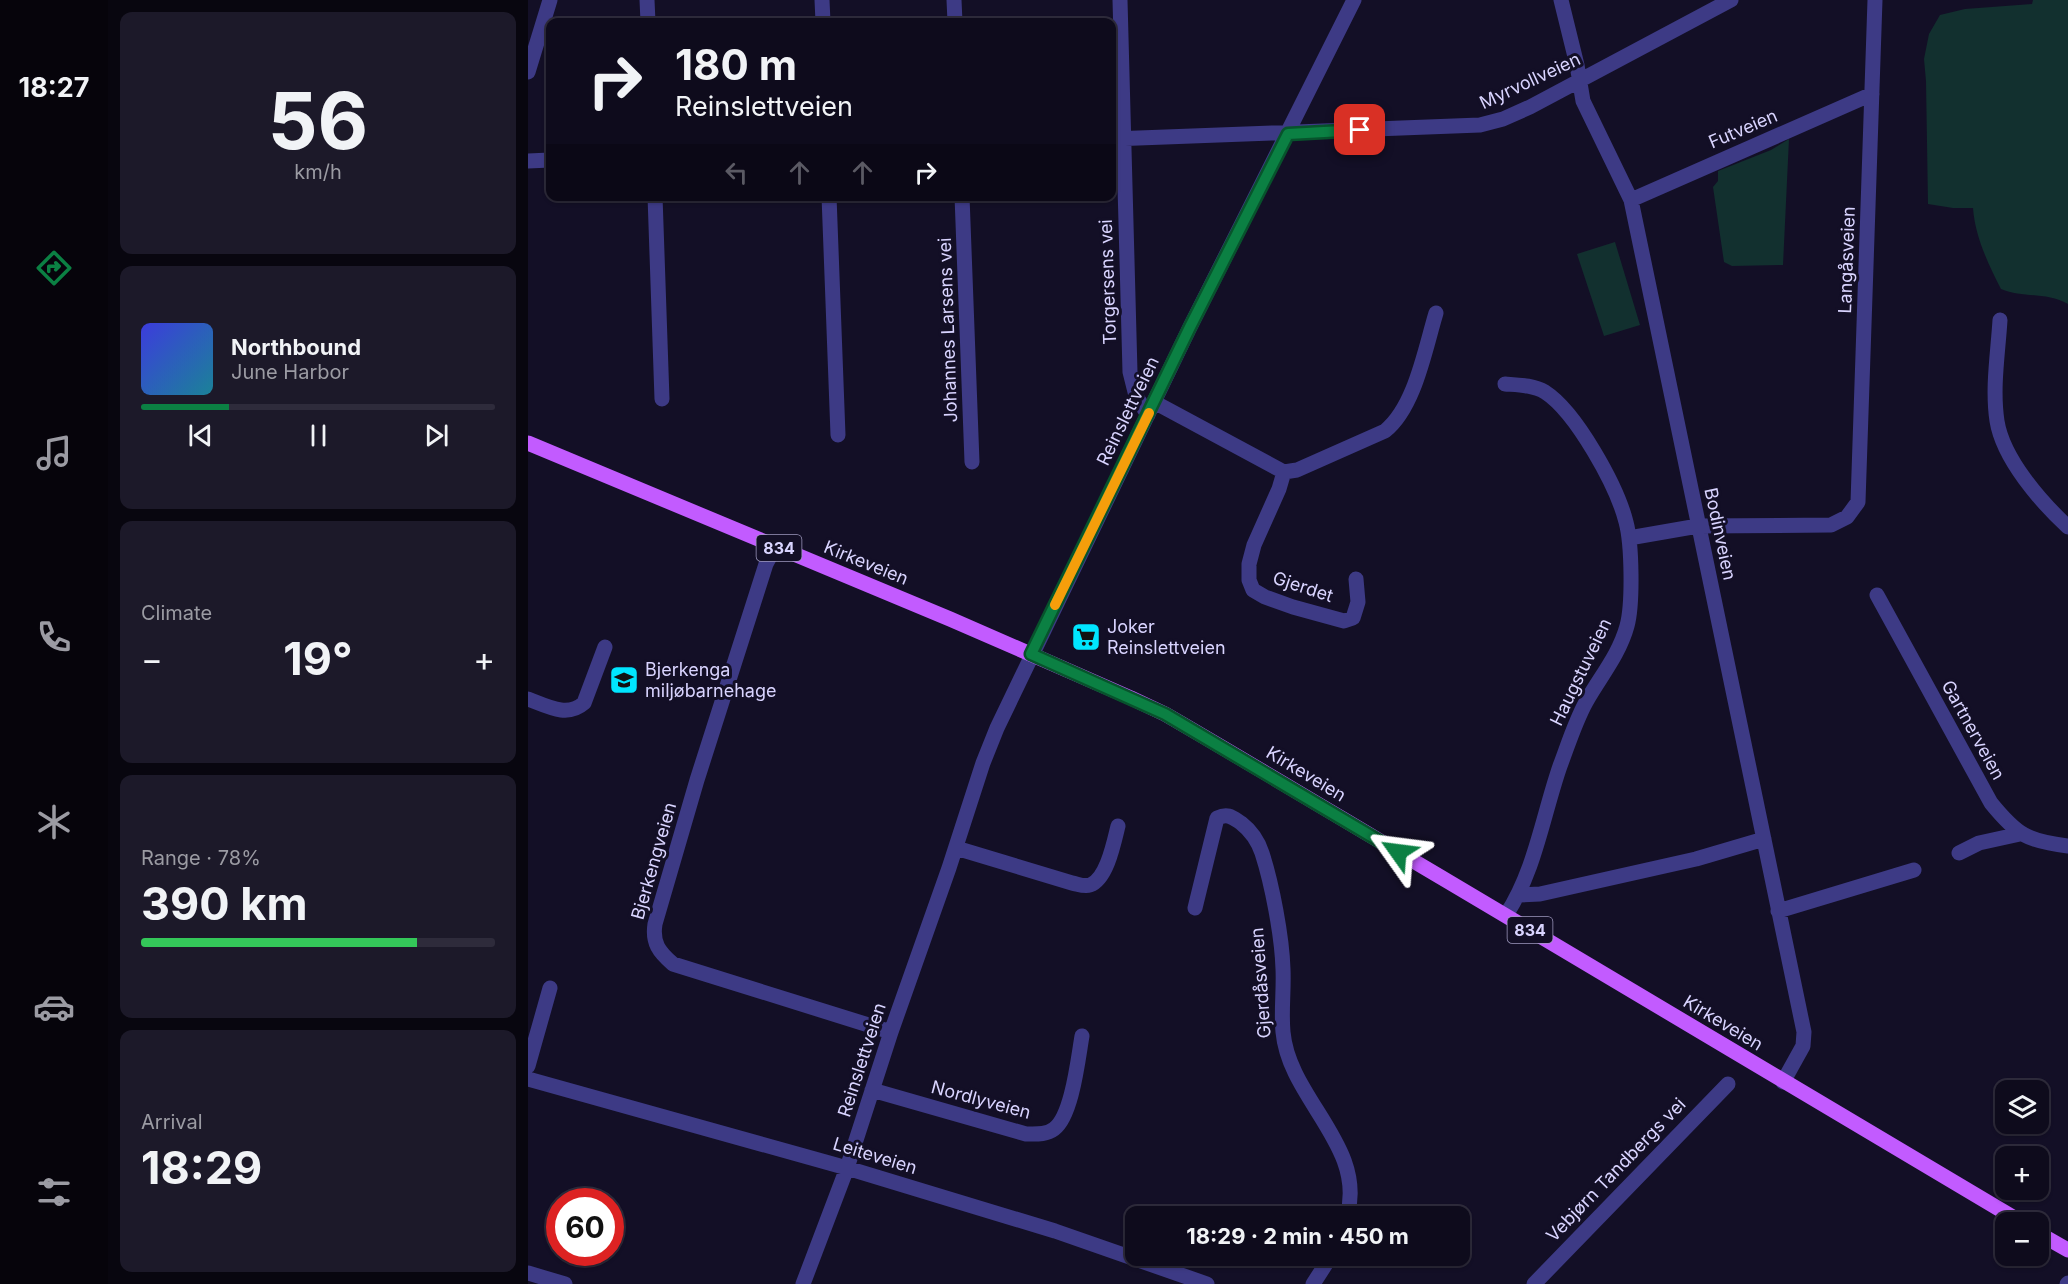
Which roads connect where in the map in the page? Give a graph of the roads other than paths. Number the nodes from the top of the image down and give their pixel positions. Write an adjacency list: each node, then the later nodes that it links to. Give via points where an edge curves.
1 (550, 0): 13 (street)
2 (647, 0): 10 (street)
3 (822, 0): 11 (street)
4 (954, 0): 12 (street)
5 (1120, 0): 18 (street, Torgersens vei)
6 (1354, 0): 17 (street, Reinslettveien)
7 (1561, 0): 15 (street, Bodinveien)
8 (1731, 0): 15 (street, Myrvollveien)
9 (1875, 0): 16 (street, Langåsveien)
10 (648, 18)
11 (823, 18)
12 (955, 18)
13 (533, 39): 14 (street)
14 (528, 72)
15 (1579, 81): 17 (street, Myrvollveien, via 1521,111 1480,126); 21 (street, Bodinveien, via 1582,101)
16 (1872, 94): 21 (street, Futveien); 34 (street, Langåsveien, via 1858,502 1847,518 1832,525)
17 (1288, 134): 18 (street, Myrvollveien); 29 (street, Reinslettveien)
18 (1117, 139): 29 (street, Torgersens vei, via 1130,372 1136,396)
19 (546, 159): 20 (street)
20 (528, 160)
21 (1631, 200): 34 (street, Bodinveien)
22 (655, 201): 28 (street)
23 (829, 201): 30 (street)
24 (962, 201): 32 (street, Johannes Larsens vei)
25 (1436, 313): 33 (street, via 1413,387 1394,423 1385,431 1297,470)
26 (2000, 320): 35 (street, via 1997,423 2019,470)
27 (1505, 384): 36 (street, Haugstuveien, via 1543,391 1575,423 1621,504)
28 (662, 399)
29 (1151, 409): 33 (street); 41 (street, Reinslettveien)
30 (838, 435)
31 (528, 443): 37 (main road, Kirkeveien / 834)
32 (972, 462)
33 (1284, 472): 38 (street, Gjerdet, via 1249,564 1253,590 1293,608 1344,621 1353,618 1358,602)
34 (1698, 526): 36 (street); 45 (street, Bodinveien)
35 (2068, 527)
36 (1629, 538): 50 (street, Haugstuveien, via 1628,624 1574,727)
37 (775, 547): 41 (main road, Kirkeveien / 834); 55 (street, Bjerkengveien, via 766,564 697,780 655,924 654,942 673,964)
38 (1356, 579)
39 (1877, 595): 44 (street, Gartnerveien, via 1991,802)
40 (605, 647): 42 (street, via 584,703 577,708 559,710)
41 (1031, 654): 47 (street, Reinslettveien, via 983,763); 53 (main road, Kirkeveien / 834, via 1165,714)
42 (528, 699)
43 (1118, 826): 47 (street, via 1106,868 1092,885 1083,886)
44 (2020, 834): 46 (street, Gartnerveien); 48 (street, via 1978,843)
45 (1764, 839): 50 (street, via 1686,861 1540,894); 52 (street, Bodinveien)
46 (2068, 846)
47 (956, 848): 55 (street, Reinslettveien)
48 (1959, 853)
49 (1914, 870): 52 (street)
50 (1519, 895): 53 (street, Haugstuveien)
51 (1195, 908): 63 (street, Gjerdåsveien, via 1217,819 1230,816 1246,827 1262,852 1282,949 1287,1056 1339,1147 1347,1168)
52 (1778, 911): 59 (street, Bodinveien, via 1804,1032 1803,1046)
53 (1506, 915): 59 (main road, Kirkeveien / 834)
54 (550, 988): 57 (street)
55 (891, 1032): 61 (street, Reinslettveien)
56 (1082, 1036): 61 (street, Nordlyveien, via 1062,1121 1042,1134 1026,1134)
57 (528, 1066)
58 (528, 1079): 62 (street, Leiteveien)
59 (1783, 1082): 64 (main road, Kirkeveien / 834)
60 (1728, 1084): 73 (street, Vebjørn Tandbergs vei)
61 (872, 1090): 62 (street, Reinslettveien)
62 (847, 1168): 70 (street, Reinslettveien); 71 (street, Leiteveien, via 1055,1231)
63 (1348, 1206)
64 (2004, 1212)
65 (2049, 1239): 66 (main road)
66 (2068, 1250)
67 (1325, 1266): 72 (street)
68 (528, 1273): 69 (street)
69 (565, 1284)
70 (803, 1284)
71 (1207, 1284)
72 (1313, 1284)
73 (1534, 1284)

